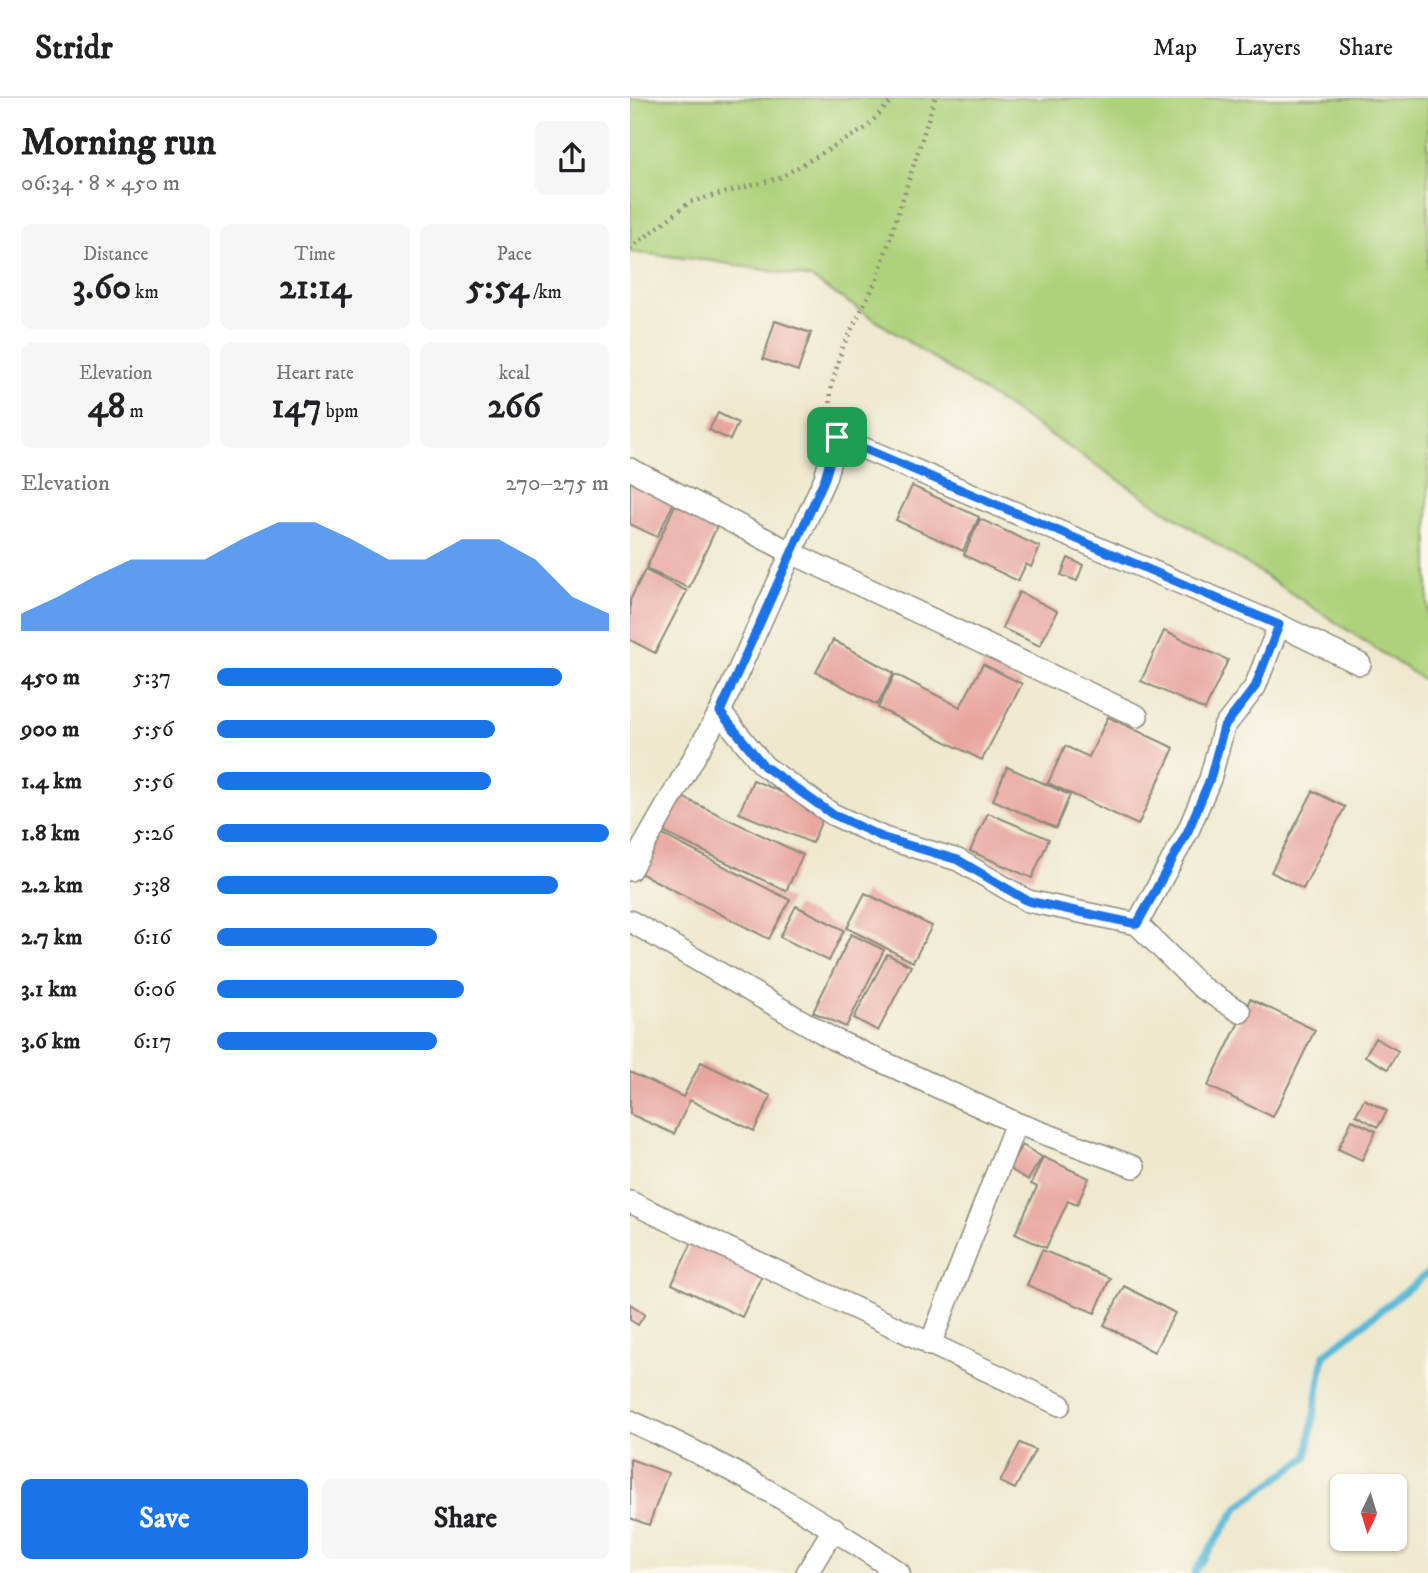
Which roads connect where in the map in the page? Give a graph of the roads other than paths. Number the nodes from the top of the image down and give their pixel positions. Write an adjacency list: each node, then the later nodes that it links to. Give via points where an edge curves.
1 (630, 469): 2 (street)
2 (792, 553): 3 (street, via 825,478 837,437); 5 (street); 6 (street)
3 (1279, 625): 4 (street); 9 (street, via 1255,687 1224,727 1210,779 1188,831)
4 (1360, 664)
5 (720, 712): 7 (street); 9 (street, via 764,766 832,814 884,838 958,860 1028,901)
6 (1138, 716)
7 (630, 870)
8 (630, 921): 11 (street, via 833,1039)
9 (1137, 924): 10 (street, via 1201,987)
10 (1240, 1012)
11 (1016, 1123): 12 (street); 14 (street)
12 (1134, 1167)
13 (630, 1202): 14 (street)
14 (930, 1345): 15 (street)
15 (1060, 1405)
16 (630, 1421): 17 (street, via 710,1456)
17 (834, 1528): 18 (street); 19 (street)
18 (807, 1573)
19 (899, 1573)

